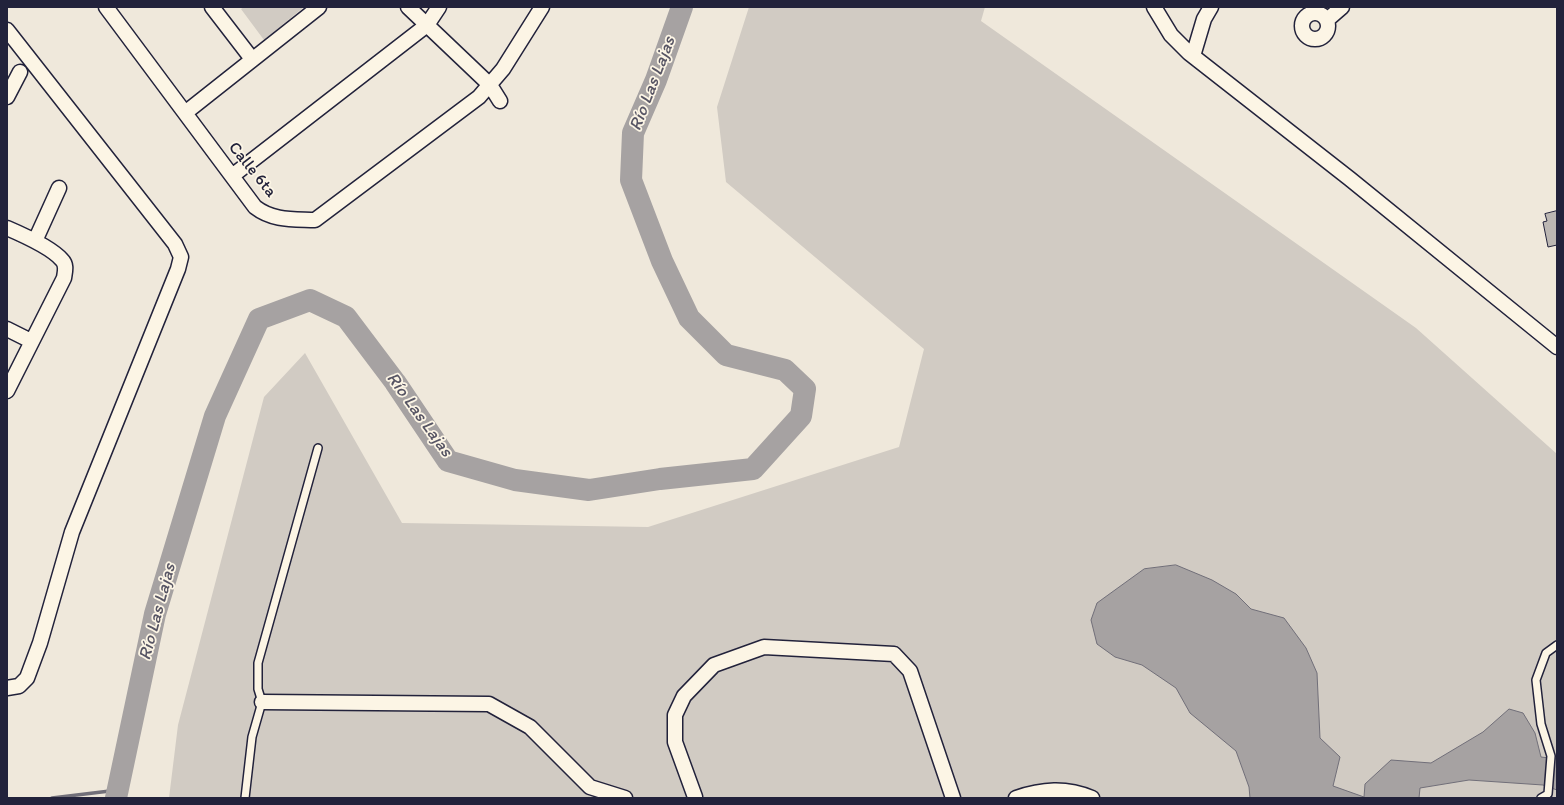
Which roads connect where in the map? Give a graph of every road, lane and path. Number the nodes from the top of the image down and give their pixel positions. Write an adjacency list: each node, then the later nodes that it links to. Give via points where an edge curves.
1 (106, 7): 19 (street, Calle 6ta)
2 (212, 7): 14 (street)
3 (319, 7): 14 (street)
4 (408, 7): 11 (street)
5 (439, 7): 11 (street)
6 (542, 7): 16 (street, Calle 6ta)
7 (1154, 7): 13 (street, via 1171,35)
8 (1211, 7): 13 (street, via 1204,19)
9 (1342, 7): 10 (street)
10 (1327, 20)
11 (427, 25): 16 (street); 20 (street)
12 (7, 30): 30 (street, via 175,244 181,257 176,276 72,532 28,678 19,686)
13 (1193, 56): 26 (street)
14 (252, 59): 19 (street)
15 (20, 72): 17 (street)
16 (490, 85): 18 (street); 20 (street, Calle 6ta, via 479,98 315,220 265,215 255,207)
17 (7, 97)
18 (500, 102)
19 (185, 113): 20 (street, Calle 6ta)
20 (232, 176)
21 (59, 188): 23 (street)
22 (7, 228): 23 (street)
23 (35, 241): 25 (street, via 62,260 66,268 64,278)
24 (7, 329): 25 (street)
25 (31, 341): 27 (street)
26 (1557, 347)
27 (7, 391)
28 (318, 448): 31 (lane, via 258,662 258,689)
29 (1557, 645): 32 (lane, via 1546,653 1536,680 1541,724 1551,756)
30 (7, 688)
31 (262, 702): 33 (lane, via 252,737); 34 (street, via 489,704 530,727 590,787)
32 (1544, 796)
33 (245, 798)
34 (625, 798)
35 (694, 798): 36 (street, via 675,742 675,715 684,696 714,665 764,647 894,654 910,671)
36 (953, 798)
37 (1016, 798): 38 (street, via 1036,791 1063,790)
38 (1092, 798)

